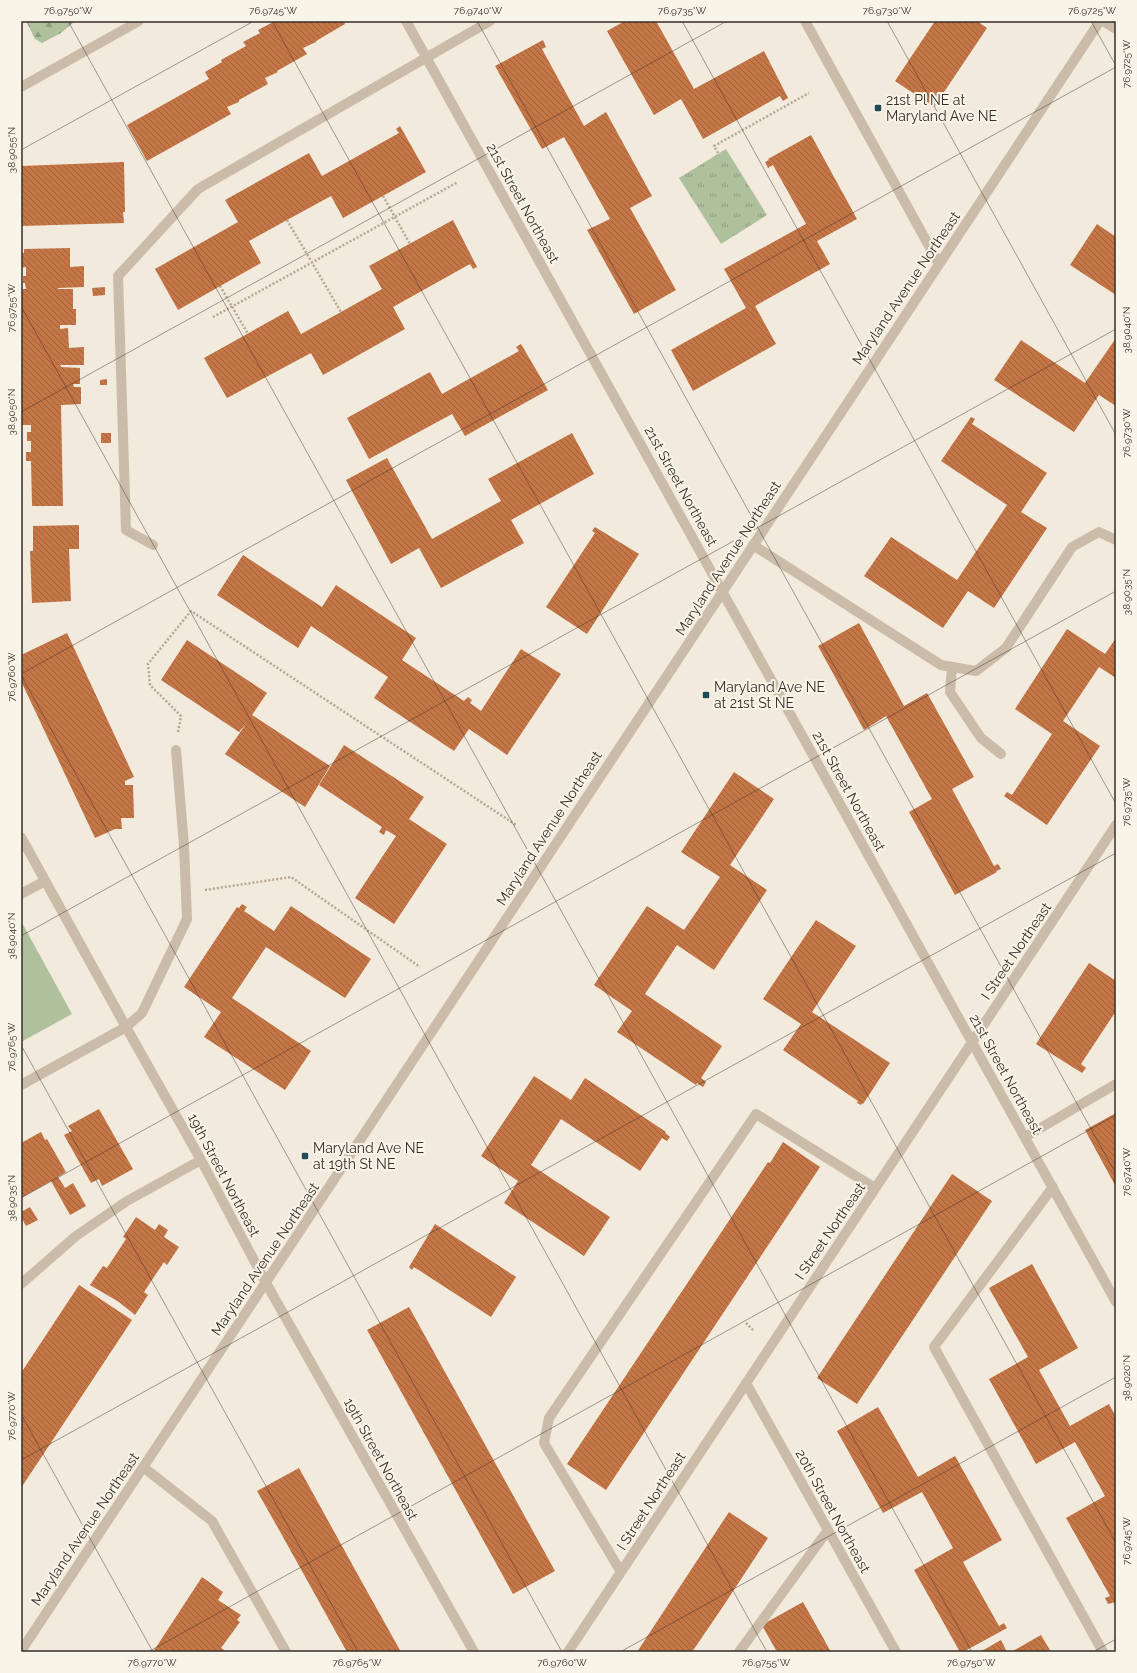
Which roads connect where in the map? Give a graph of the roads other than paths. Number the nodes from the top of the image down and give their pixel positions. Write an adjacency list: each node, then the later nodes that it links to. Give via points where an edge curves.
1 (139, 21): 9 (street)
2 (406, 21): 8 (street, 21st Street Northeast)
3 (490, 21): 8 (street)
4 (805, 21): 10 (street)
5 (1100, 21): 10 (street, Maryland Avenue Northeast)
6 (1103, 21): 7 (street)
7 (1116, 30)
8 (426, 56): 12 (street, via 198,188 118,276 126,530); 14 (street, 21st Street Northeast)
9 (21, 87)
10 (939, 264): 13 (street, Maryland Avenue Northeast)
11 (1116, 540): 15 (street, via 1099,532 1072,547 1006,648 976,671)
12 (153, 545)
13 (753, 545): 14 (street, Maryland Avenue Northeast); 15 (street, via 941,665)
14 (723, 591): 23 (street, 21st Street Northeast); 30 (street, Maryland Avenue Northeast)
15 (952, 668): 17 (street, via 950,692 981,738)
16 (176, 750): 22 (street, via 187,919 142,1013)
17 (1001, 754)
18 (1116, 825): 23 (street, I Street Northeast)
19 (21, 837): 20 (street, 19th Street Northeast)
20 (45, 880): 21 (street); 22 (street, 19th Street Northeast)
21 (21, 894)
22 (126, 1027): 25 (street); 27 (street, 19th Street Northeast)
23 (972, 1042): 26 (street, 21st Street Northeast); 28 (street, I Street Northeast)
24 (1116, 1084): 26 (street)
25 (21, 1085)
26 (1025, 1137): 29 (street, 21st Street Northeast)
27 (201, 1160): 30 (street, 19th Street Northeast); 31 (street, via 127,1201 76,1236)
28 (875, 1188): 33 (street, I Street Northeast); 36 (street, via 756,1114 549,1418 544,1443)
29 (1053, 1188): 32 (street, 21st Street Northeast); 43 (street, via 934,1348)
30 (266, 1283): 34 (street, Maryland Avenue Northeast); 39 (street, 19th Street Northeast)
31 (21, 1284)
32 (1116, 1302)
33 (746, 1384): 35 (street, 20th Street Northeast); 36 (street, I Street Northeast)
34 (143, 1468): 37 (street, Maryland Avenue Northeast); 38 (street, via 212,1521)
35 (828, 1530): 41 (street); 42 (street, 20th Street Northeast)
36 (621, 1572): 40 (street, I Street Northeast)
37 (21, 1651)
38 (286, 1652)
39 (474, 1652)
40 (568, 1652)
41 (739, 1652)
42 (896, 1652)
43 (1103, 1652)

